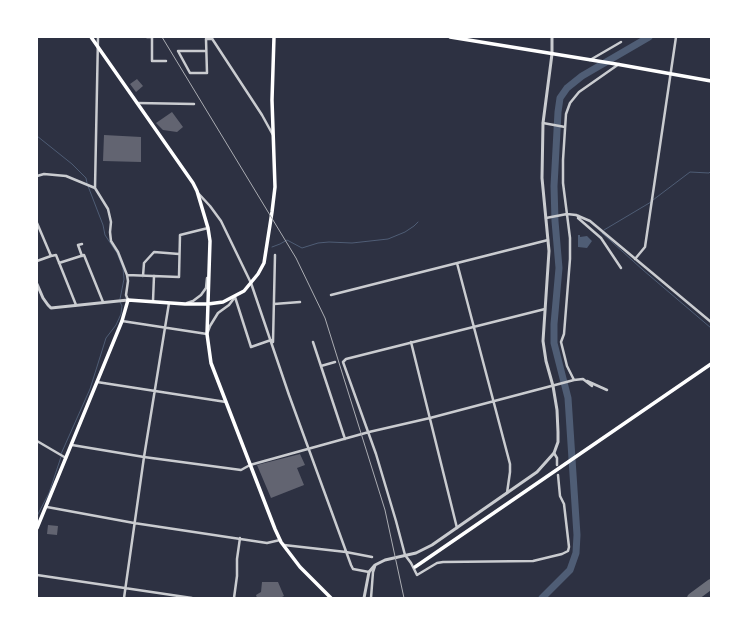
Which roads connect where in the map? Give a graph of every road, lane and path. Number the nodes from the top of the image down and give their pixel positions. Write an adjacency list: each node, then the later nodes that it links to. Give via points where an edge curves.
1 (92, 37): 10 (main road)
2 (98, 37): 10 (street)
3 (147, 37): 13 (street, via 152,37 152,61)
4 (274, 37): 22 (main road)
5 (450, 37): 12 (main road)
6 (552, 37): 12 (street)
7 (676, 37): 16 (street)
8 (211, 38): 11 (street, via 206,39); 22 (street)
9 (621, 42): 14 (street)
10 (98, 46): 18 (main road); 24 (street)
11 (206, 51): 11 (street, via 207,73 190,73 178,51)
12 (552, 54): 14 (main road); 20 (street)
13 (166, 60)
14 (591, 60): 15 (main road)
15 (617, 64): 16 (main road); 21 (street, via 583,88 573,99 568,107)
16 (671, 74): 17 (main road); 37 (street, via 645,247)
17 (711, 81)
18 (137, 103): 19 (street); 25 (main road)
19 (194, 104)
20 (542, 123): 21 (street); 28 (street, via 542,178)
21 (564, 127): 26 (street)
22 (273, 135): 46 (main road, via 275,187 270,226 264,263)
23 (37, 176): 24 (street, via 66,176)
24 (95, 188): 43 (street, via 108,209 111,241)
25 (197, 192): 30 (main road); 46 (street, via 221,221)
26 (565, 214): 27 (street); 28 (street); 73 (street, via 570,238 570,260 564,334 561,342)
27 (579, 216): 37 (street); 41 (street, via 578,218 602,238)
28 (548, 217): 31 (street)
29 (37, 223): 35 (street)
30 (208, 228): 33 (street, via 180,235); 42 (main road)
31 (549, 240): 40 (street); 59 (street)
32 (82, 244): 36 (street, via 78,245)
33 (179, 254): 44 (street, via 154,252 144,263); 45 (street, via 179,277)
34 (275, 255): 57 (street)
35 (51, 256): 38 (street); 39 (street, via 56,255)
36 (82, 256): 39 (street); 51 (street, via 84,255)
37 (635, 259): 61 (street)
38 (37, 261)
39 (59, 263): 58 (street)
40 (457, 263): 48 (street); 62 (street)
41 (622, 268)
42 (209, 272): 55 (street, via 206,288 201,295 193,302); 56 (main road)
43 (127, 275): 44 (street); 50 (street)
44 (143, 276): 45 (street)
45 (154, 276): 52 (street)
46 (251, 283): 49 (main road); 65 (street)
47 (37, 284): 58 (street, via 51,308)
48 (331, 295)
49 (235, 296): 56 (main road, via 223,302); 64 (street, via 229,305 218,313); 65 (street, via 251,347)
50 (128, 300): 51 (street); 52 (main road); 60 (main road)
51 (103, 302): 58 (street)
52 (152, 302): 54 (main road)
53 (300, 302): 57 (street)
54 (169, 303): 55 (main road); 63 (street)
55 (185, 304): 56 (main road)
56 (208, 304): 64 (main road)
57 (274, 304): 68 (street)
58 (76, 306)
59 (545, 309): 62 (street); 75 (street, via 544,351)
60 (122, 321): 63 (street); 74 (main road)
61 (711, 322)
62 (474, 326): 67 (street); 79 (street)
63 (165, 328): 64 (street); 78 (street)
64 (207, 334): 80 (main road, via 211,363)
65 (271, 340): 68 (street)
66 (313, 342): 71 (street)
67 (411, 342): 81 (street); 82 (street, via 343,360)
68 (273, 344): 86 (street)
69 (335, 362): 71 (street)
70 (711, 364): 105 (main road)
71 (321, 366): 83 (street)
72 (583, 379): 73 (street); 76 (street); 77 (street)
73 (573, 381): 75 (street)
74 (97, 382): 78 (street); 85 (main road)
75 (553, 386): 79 (street); 87 (street, via 558,432)
76 (592, 386)
77 (607, 390)
78 (154, 391): 80 (street); 89 (street)
79 (493, 401): 81 (street); 93 (street, via 510,464)
80 (226, 402): 90 (main road)
81 (430, 418): 82 (street); 97 (street)
82 (369, 432): 83 (street); 102 (street)
83 (345, 439): 86 (street)
84 (37, 442): 88 (street)
85 (72, 445): 88 (main road); 89 (street)
86 (309, 448): 90 (street); 101 (street)
87 (554, 453): 91 (street); 93 (street, via 537,472)
88 (65, 457): 94 (main road)
89 (144, 457): 90 (street, via 240,470); 95 (street)
90 (250, 465): 99 (main road)
91 (557, 465)
92 (558, 475): 102 (street, via 560,496 564,504 568,551 533,560 443,562 416,575)
93 (507, 493): 97 (street)
94 (46, 507): 95 (street); 96 (main road)
95 (134, 522): 98 (street); 108 (street)
96 (37, 528)
97 (457, 529): 102 (street, via 432,545)
98 (240, 538): 99 (street, via 267,543); 111 (street)
99 (280, 540): 100 (main road)
100 (284, 546): 101 (street); 112 (main road, via 300,567)
101 (346, 552): 103 (street); 106 (street, via 353,569)
102 (405, 556): 104 (street, via 385,560)
103 (372, 557)
104 (376, 565): 106 (street); 114 (street)
105 (416, 567)
106 (369, 572): 113 (street)
107 (37, 575): 108 (street)
108 (125, 589): 109 (street); 110 (street)
109 (124, 598)
110 (192, 598)
111 (234, 598)
112 (331, 598)
113 (364, 598)
114 (371, 598)

